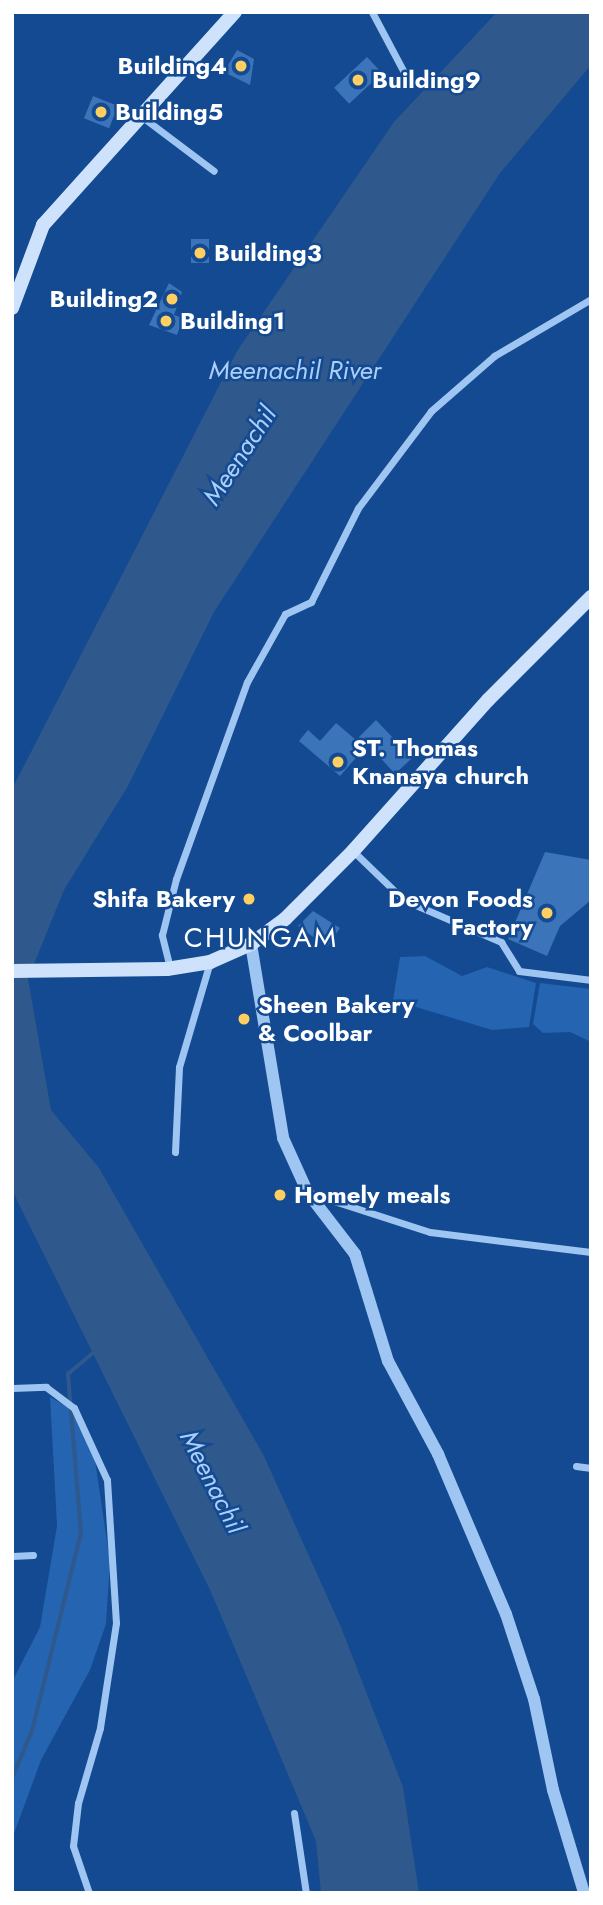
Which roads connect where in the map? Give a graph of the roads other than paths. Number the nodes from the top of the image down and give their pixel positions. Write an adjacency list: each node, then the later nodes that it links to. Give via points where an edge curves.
1 (235, 12): 4 (main road)
2 (372, 12): 3 (street)
3 (406, 76)
4 (142, 116): 5 (street); 7 (main road, via 43,225)
5 (214, 171)
6 (591, 299): 12 (street, via 494,356 430,411 358,508 311,602 285,614 247,682 181,865 162,935)
7 (12, 308)
8 (591, 597): 9 (main road, via 488,700)
9 (353, 851): 10 (main road, via 285,919); 14 (street, via 404,900 501,942 519,971)
10 (251, 944): 11 (main road); 16 (street, via 283,1138)
11 (210, 962): 12 (main road); 15 (street, via 179,1067)
12 (169, 969): 13 (main road)
13 (12, 971)
14 (591, 980)
15 (175, 1152)
16 (309, 1193): 17 (street, via 464,1239); 26 (street, via 355,1254 388,1361 438,1454 506,1614 534,1699 553,1790)
17 (591, 1252)
18 (12, 1388): 24 (street, via 46,1387 74,1408 107,1479 117,1585 100,1728 78,1803 73,1846)
19 (576, 1466): 20 (street)
20 (591, 1468)
21 (33, 1555): 22 (street)
22 (12, 1556)
23 (294, 1813): 25 (street)
24 (89, 1893)
25 (306, 1893)
26 (584, 1893)

